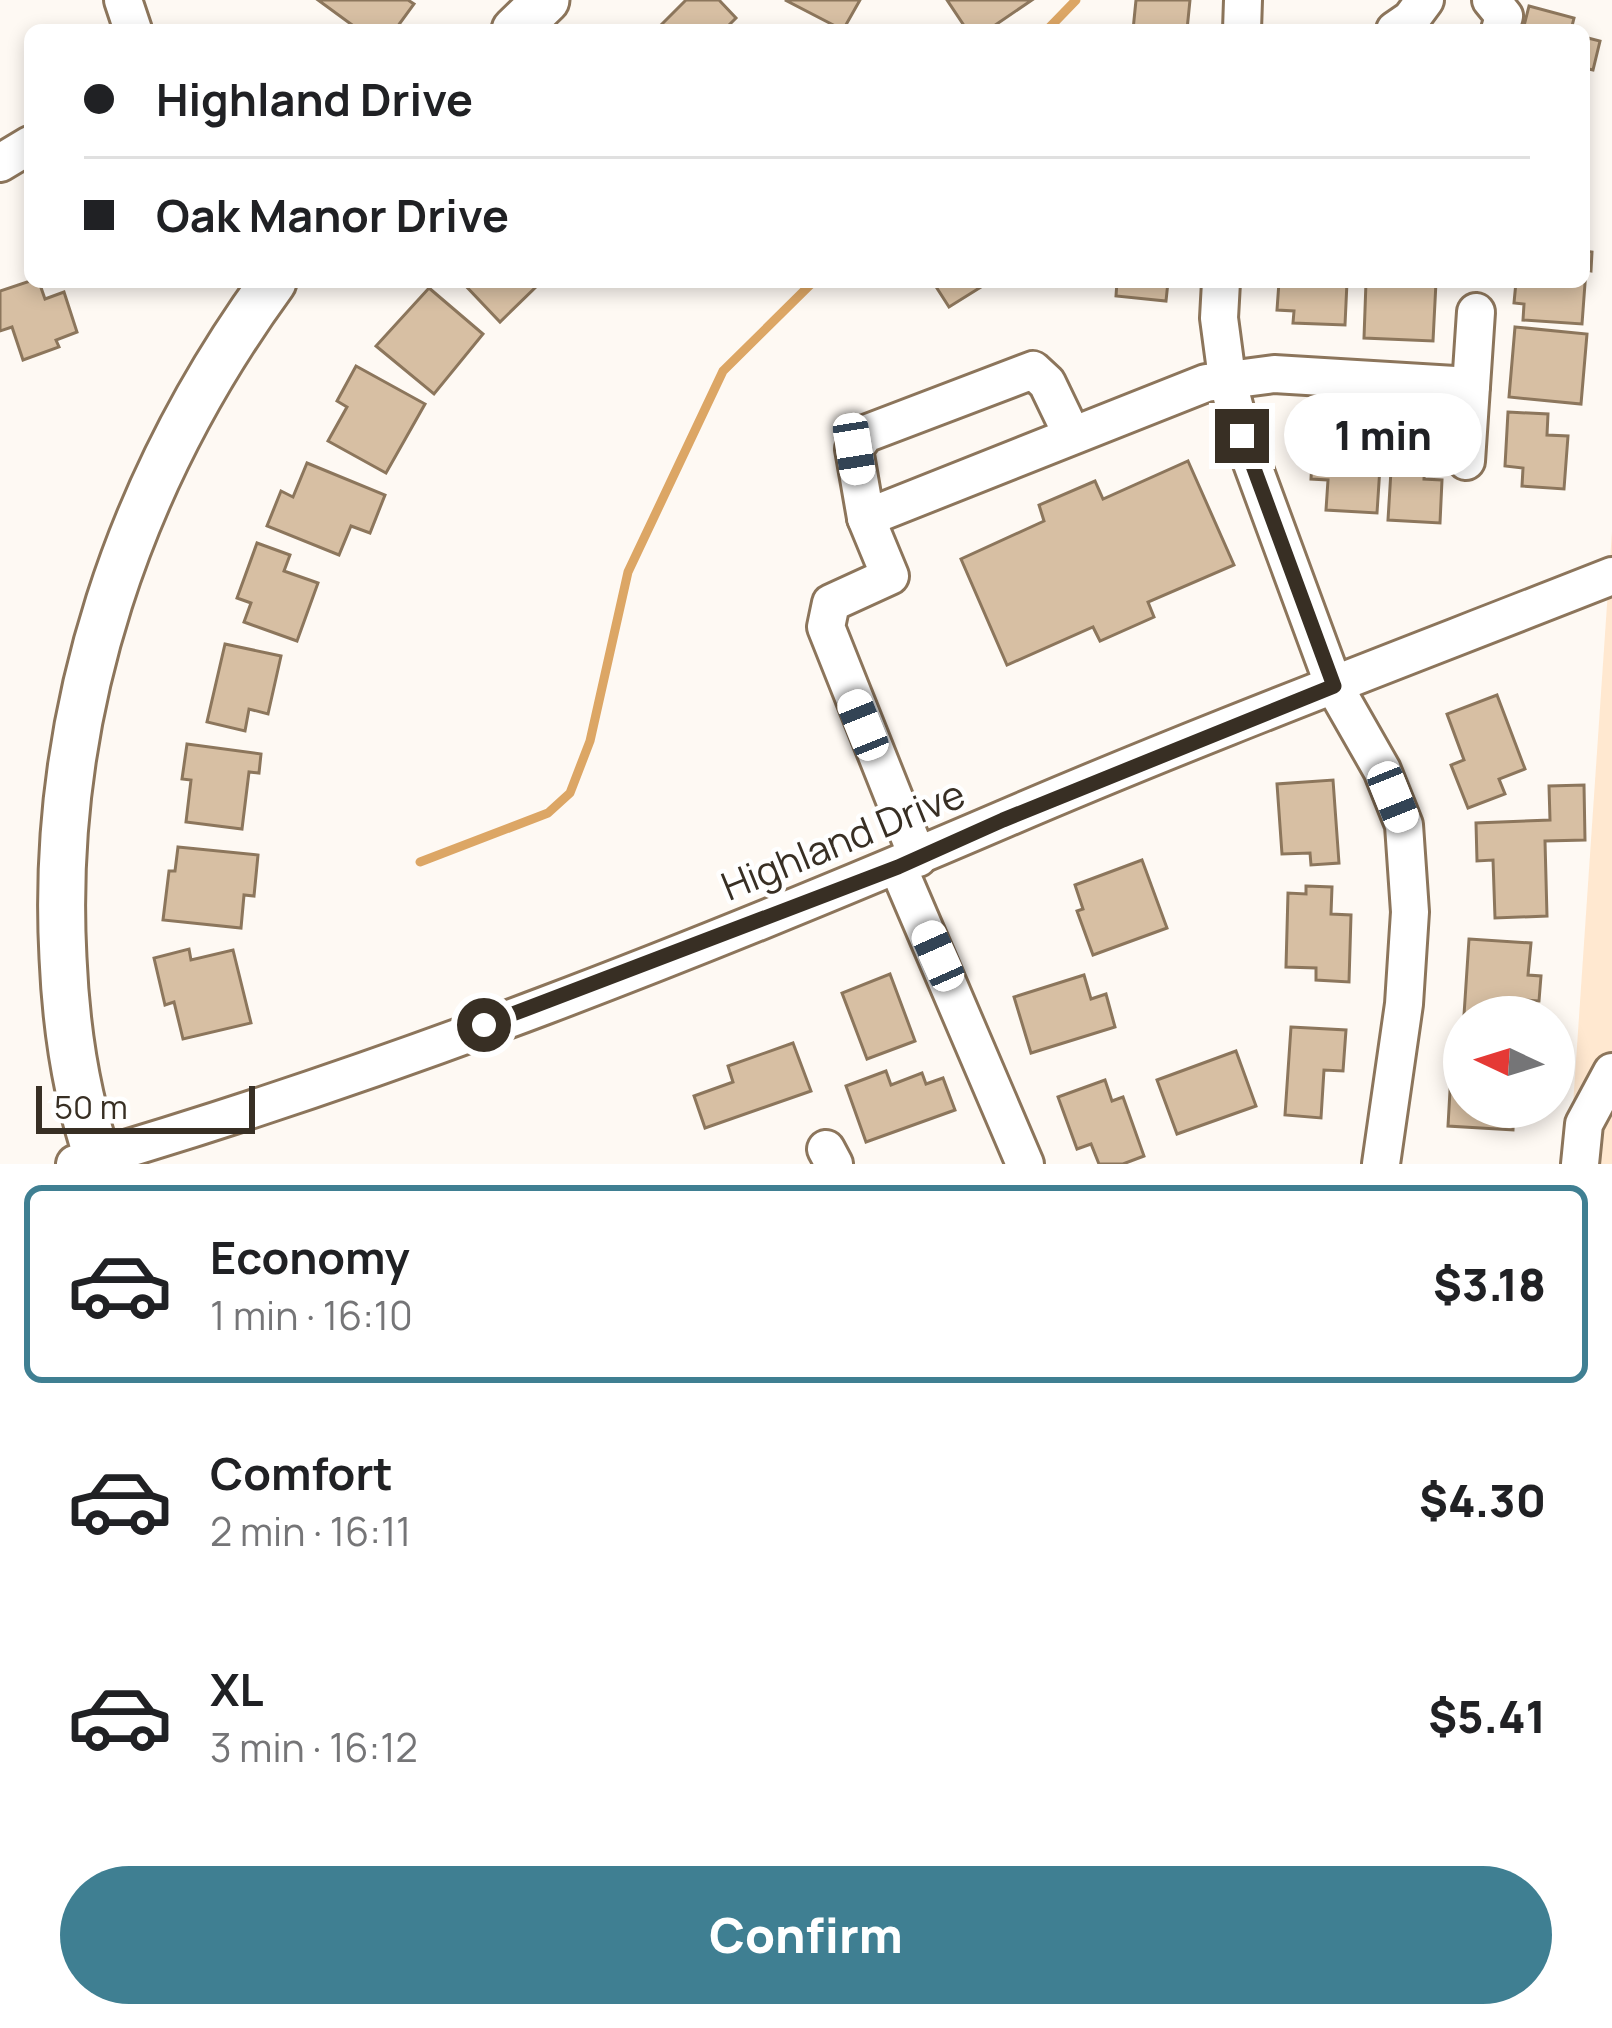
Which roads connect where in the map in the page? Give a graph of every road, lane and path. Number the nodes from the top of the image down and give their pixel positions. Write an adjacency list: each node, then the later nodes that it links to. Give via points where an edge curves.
1 (546, 0): 2 (main road)
2 (521, 24)
3 (268, 288): 15 (main road, via 155,477 111,592 79,710 61,926)
4 (1221, 288): 6 (street)
5 (1475, 312): 7 (street)
6 (1227, 378): 7 (street); 8 (street); 12 (street)
7 (1471, 386): 9 (street)
8 (1072, 435): 10 (street); 10 (street, via 1033,370 865,434 854,449)
9 (1466, 461)
10 (866, 518): 13 (street, via 890,575 830,603 826,627)
11 (1612, 576): 12 (street, Highland Drive)
12 (1334, 686): 13 (street, Highland Drive); 17 (street, via 1404,825 1410,912)
13 (908, 863): 15 (street, Highland Drive, via 313,1090); 16 (street)
14 (1612, 1072): 18 (street, via 1584,1124)
15 (90, 1162)
16 (1025, 1164)
17 (1382, 1164)
18 (1580, 1164)

